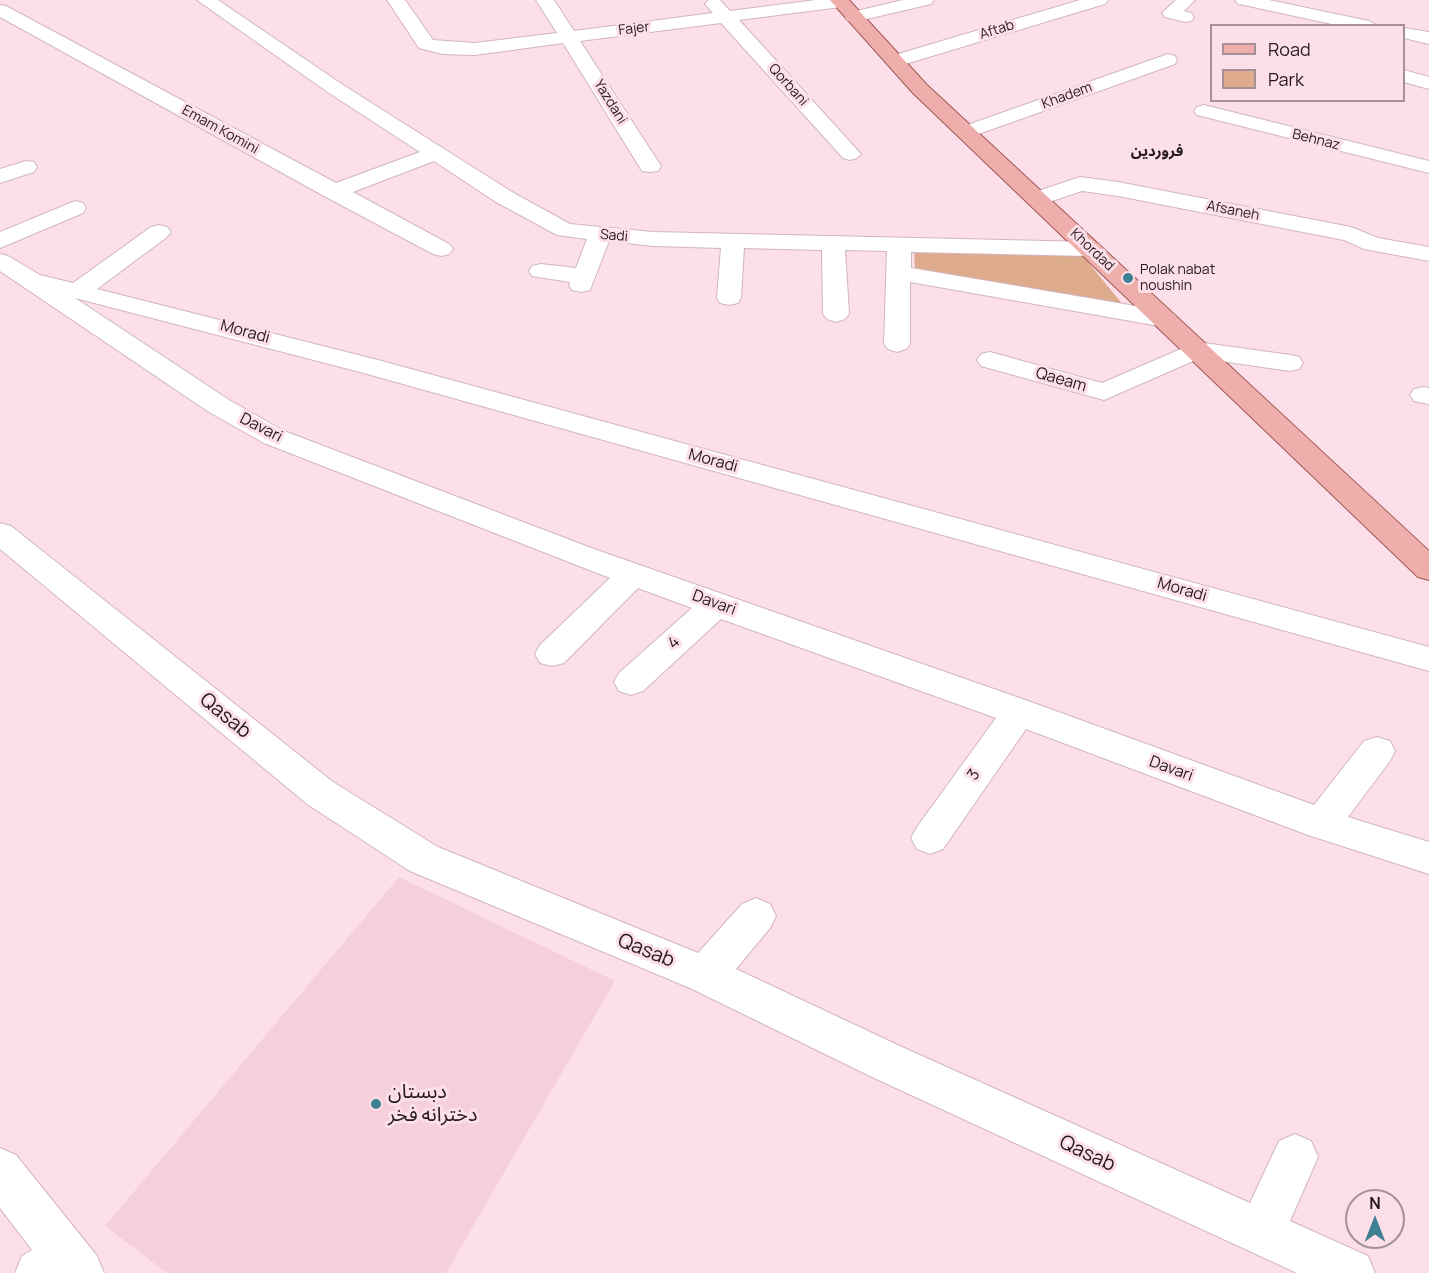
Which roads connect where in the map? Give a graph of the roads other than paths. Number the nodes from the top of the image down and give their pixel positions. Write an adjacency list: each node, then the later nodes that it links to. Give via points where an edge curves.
1 (206, 0): 24 (street, Sadi)
2 (396, 0): 14 (street, Fajer, via 426,44 442,48 475,49)
3 (545, 0): 14 (street, Yazdani)
4 (711, 0): 10 (street, Qorbani)
5 (925, 0): 8 (street, Fajer)
6 (1099, 0): 15 (street, Aftab)
7 (1244, 0): 11 (street)
8 (845, 6): 10 (street, Fajer); 19 (main road, Khordad)
9 (0, 10): 30 (street, Emam Komini)
10 (726, 17): 14 (street, Fajer); 25 (street, Qorbani)
11 (1334, 22): 12 (street)
12 (1352, 24)
13 (1405, 33): 16 (street)
14 (570, 37): 26 (street, Yazdani)
15 (976, 37): 17 (street); 19 (street, Aftab)
16 (1429, 38)
17 (1005, 48)
18 (1168, 60): 23 (street, Khadem)
19 (894, 61): 23 (main road, Khordad)
20 (1405, 76): 21 (street)
21 (1429, 83)
22 (1204, 111): 28 (street, Behnaz)
23 (966, 132): 31 (main road, Khordad)
24 (436, 153): 30 (street); 34 (street, Sadi, via 565,230)
25 (850, 154)
26 (650, 166)
27 (26, 167): 29 (street)
28 (1429, 167)
29 (0, 177)
30 (334, 192): 39 (street, Emam Komini)
31 (1037, 199): 40 (main road, Khordad); 41 (street, Afsaneh, via 1080,184 1118,189 1350,234 1372,244)
32 (75, 208): 36 (street)
33 (159, 232): 46 (street)
34 (600, 235): 35 (street, Sadi); 43 (street, via 583,280)
35 (732, 240): 37 (street, Sadi); 47 (street)
36 (0, 241)
37 (833, 243): 38 (street, Sadi); 48 (street)
38 (900, 244): 40 (street, Sadi); 44 (street)
39 (441, 249)
40 (1091, 249): 49 (main road, Khordad)
41 (1429, 254)
42 (0, 261): 45 (street, Moradi)
43 (541, 271)
44 (899, 273): 49 (street); 50 (street)
45 (32, 280): 46 (street, Moradi); 56 (street, Davari, via 219,406 274,437)
46 (78, 291): 59 (street, Moradi, via 232,328)
47 (729, 298)
48 (836, 314)
49 (1165, 319): 51 (main road, Khordad)
50 (897, 344)
51 (1197, 350): 52 (street, Qaeam, via 1104,392); 53 (street); 55 (main road, Khordad)
52 (990, 360)
53 (1290, 363)
54 (0, 533): 67 (street, Qasab, via 320,793 424,859)
55 (1429, 569)
56 (633, 574): 57 (street, Davari); 58 (street)
57 (717, 604): 60 (street, 4); 61 (street, Davari)
58 (552, 654)
59 (1429, 659)
60 (631, 682)
61 (1019, 712): 63 (street, Davari); 64 (street, 3)
62 (1377, 752): 63 (street)
63 (1321, 824): 65 (street, Davari)
64 (930, 838)
65 (1429, 858)
66 (756, 916): 67 (street)
67 (705, 975): 70 (street, Qasab)
68 (1295, 1157): 70 (street)
69 (0, 1171): 71 (street)
70 (1260, 1233): 72 (street, Qasab)
71 (61, 1267)
72 (1351, 1273)

